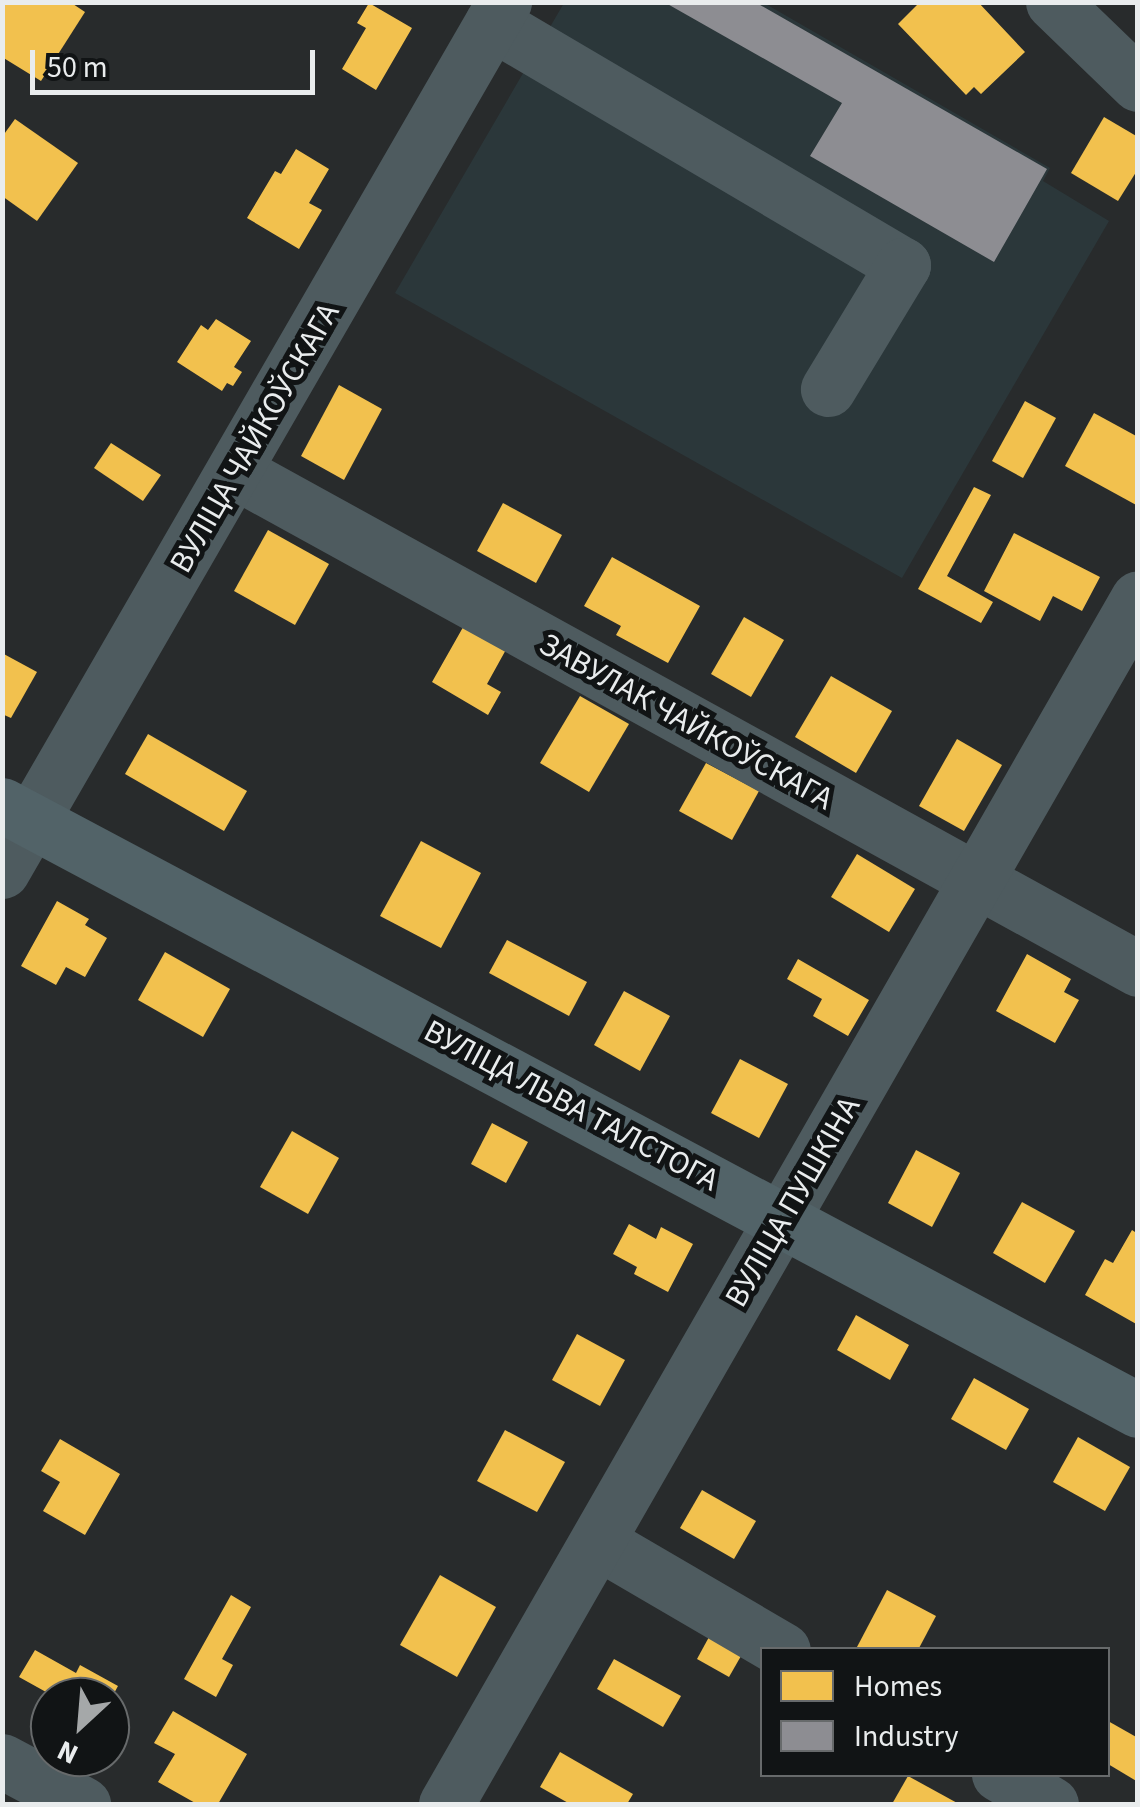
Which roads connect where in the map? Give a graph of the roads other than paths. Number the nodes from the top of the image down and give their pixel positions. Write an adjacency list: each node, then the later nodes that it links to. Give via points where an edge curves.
1 (1054, 2): 3 (street)
2 (498, 13): 4 (street, via 903,265); 5 (street, ВУЛІЦА ЧАЙКОЎСКАГА)
3 (1138, 84)
4 (828, 389)
5 (236, 472): 7 (street, ВУЛІЦА ЧАЙКОЎСКАГА); 9 (street, ЗАВУЛАК ЧАЙКОЎСКАГА)
6 (1138, 598): 9 (street, ВУЛІЦА ПУШКІНА)
7 (17, 814): 8 (street, ВУЛІЦА ЧАЙКОЎСКАГА); 11 (main road, ВУЛІЦА ЛЬВА ТАЛСТОГА)
8 (2, 872)
9 (973, 880): 10 (street, ЗАВУЛАК ЧАЙКОЎСКАГА); 11 (street, ВУЛІЦА ПУШКІНА)
10 (1138, 969)
11 (783, 1218): 12 (main road, ВУЛІЦА ЛЬВА ТАЛСТОГА); 13 (street, ВУЛІЦА ПУШКІНА)
12 (1138, 1410)
13 (598, 1542): 14 (street); 18 (street, ВУЛІЦА ПУШКІНА)
14 (778, 1647)
15 (2, 1761): 17 (street)
16 (1004, 1777): 19 (street)
17 (83, 1804)
18 (446, 1804)
19 (1051, 1804)

